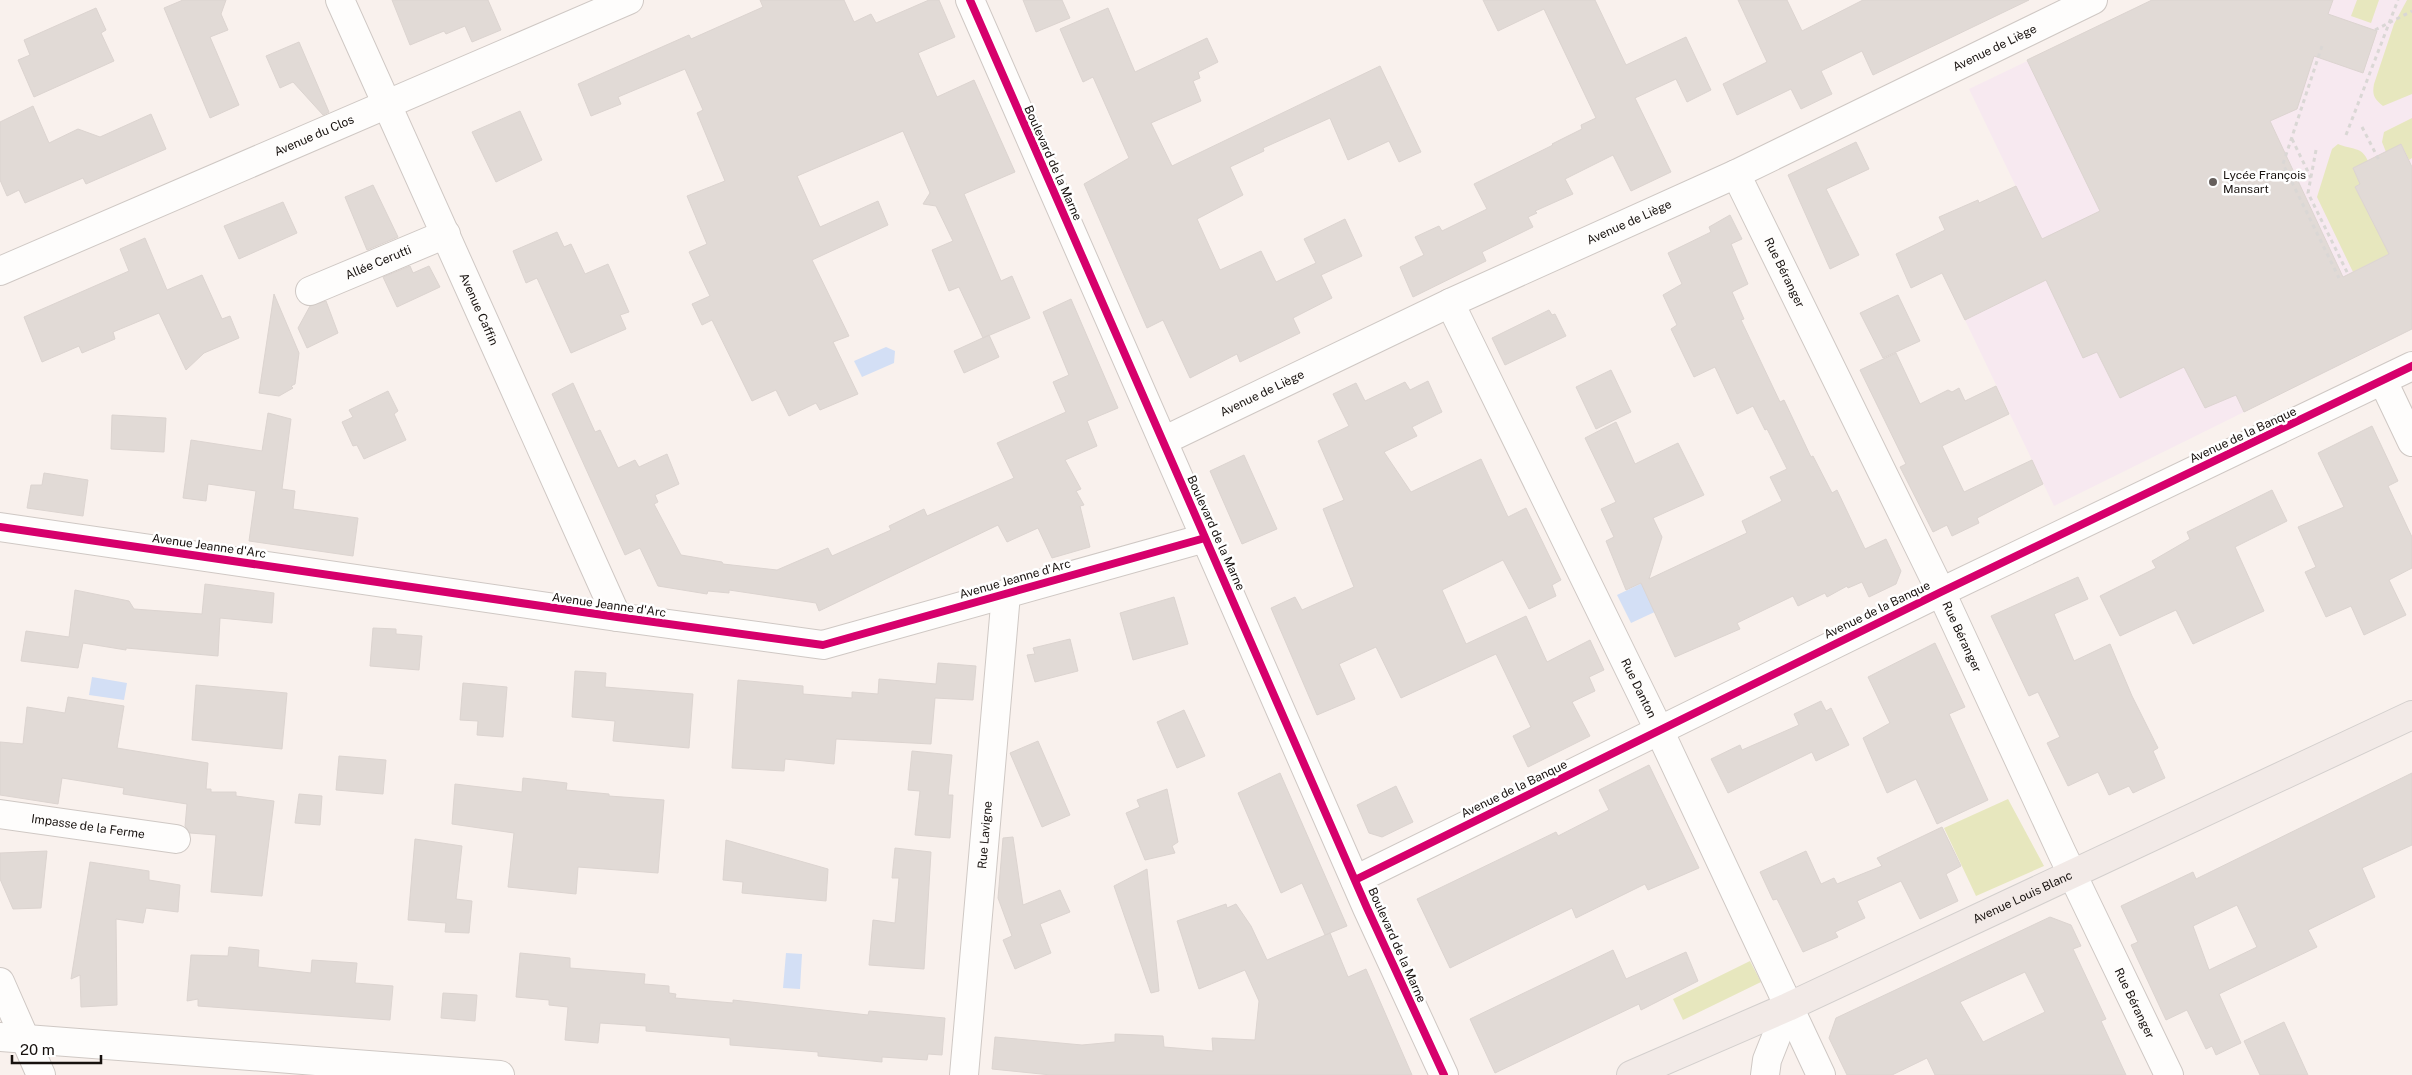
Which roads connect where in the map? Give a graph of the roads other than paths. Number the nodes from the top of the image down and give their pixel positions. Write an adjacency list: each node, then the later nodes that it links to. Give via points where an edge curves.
1 (340, 0): 5 (street, Avenue Caffin)
2 (629, 0): 5 (street, Avenue du Clos)
3 (970, 0): 13 (street, Boulevard de la Marne)
4 (2093, 0): 6 (street, Avenue de Liège)
5 (387, 102): 7 (street, Avenue Caffin); 8 (street, Avenue du Clos)
6 (1736, 174): 10 (street, Avenue de Liège); 17 (street, Rue Béranger)
7 (446, 234): 9 (street, Allée Cerutti); 19 (street, Avenue Caffin)
8 (0, 270)
9 (310, 291)
10 (1450, 303): 13 (street, Avenue de Liège); 21 (street, Rue Danton)
11 (2412, 366): 12 (street, Avenue de la Banque)
12 (2383, 381): 14 (street); 17 (street, Avenue de la Banque)
13 (1163, 441): 16 (street, Boulevard de la Marne)
14 (2412, 442)
15 (0, 527): 19 (street, Avenue Jeanne d'Arc)
16 (1205, 538): 18 (street, Avenue Jeanne d'Arc); 25 (street, Boulevard de la Marne)
17 (1941, 592): 21 (street, Avenue de la Banque); 24 (street, Rue Béranger)
18 (1006, 594): 19 (street, Avenue Jeanne d'Arc, via 824,645); 31 (street, Rue Lavigne)
19 (617, 617)
20 (2412, 715): 24 (main road, Avenue Louis Blanc)
21 (1659, 730): 25 (street, Avenue de la Banque); 27 (street, Rue Danton)
22 (0, 814): 23 (street, Impasse de la Ferme)
23 (176, 840)
24 (2071, 873): 27 (main road, Avenue Louis Blanc); 36 (street, Rue Béranger)
25 (1355, 880): 32 (street, Boulevard de la Marne)
26 (0, 982): 28 (street)
27 (1788, 1006): 33 (main road, Avenue Louis Blanc); 34 (street, via 1767,1060); 35 (street, Rue Danton)
28 (12, 1038): 29 (street); 30 (street)
29 (41, 1075)
30 (500, 1075)
31 (964, 1075)
32 (1444, 1075)
33 (1631, 1075)
34 (1765, 1075)
35 (1821, 1075)
36 (2169, 1075)

